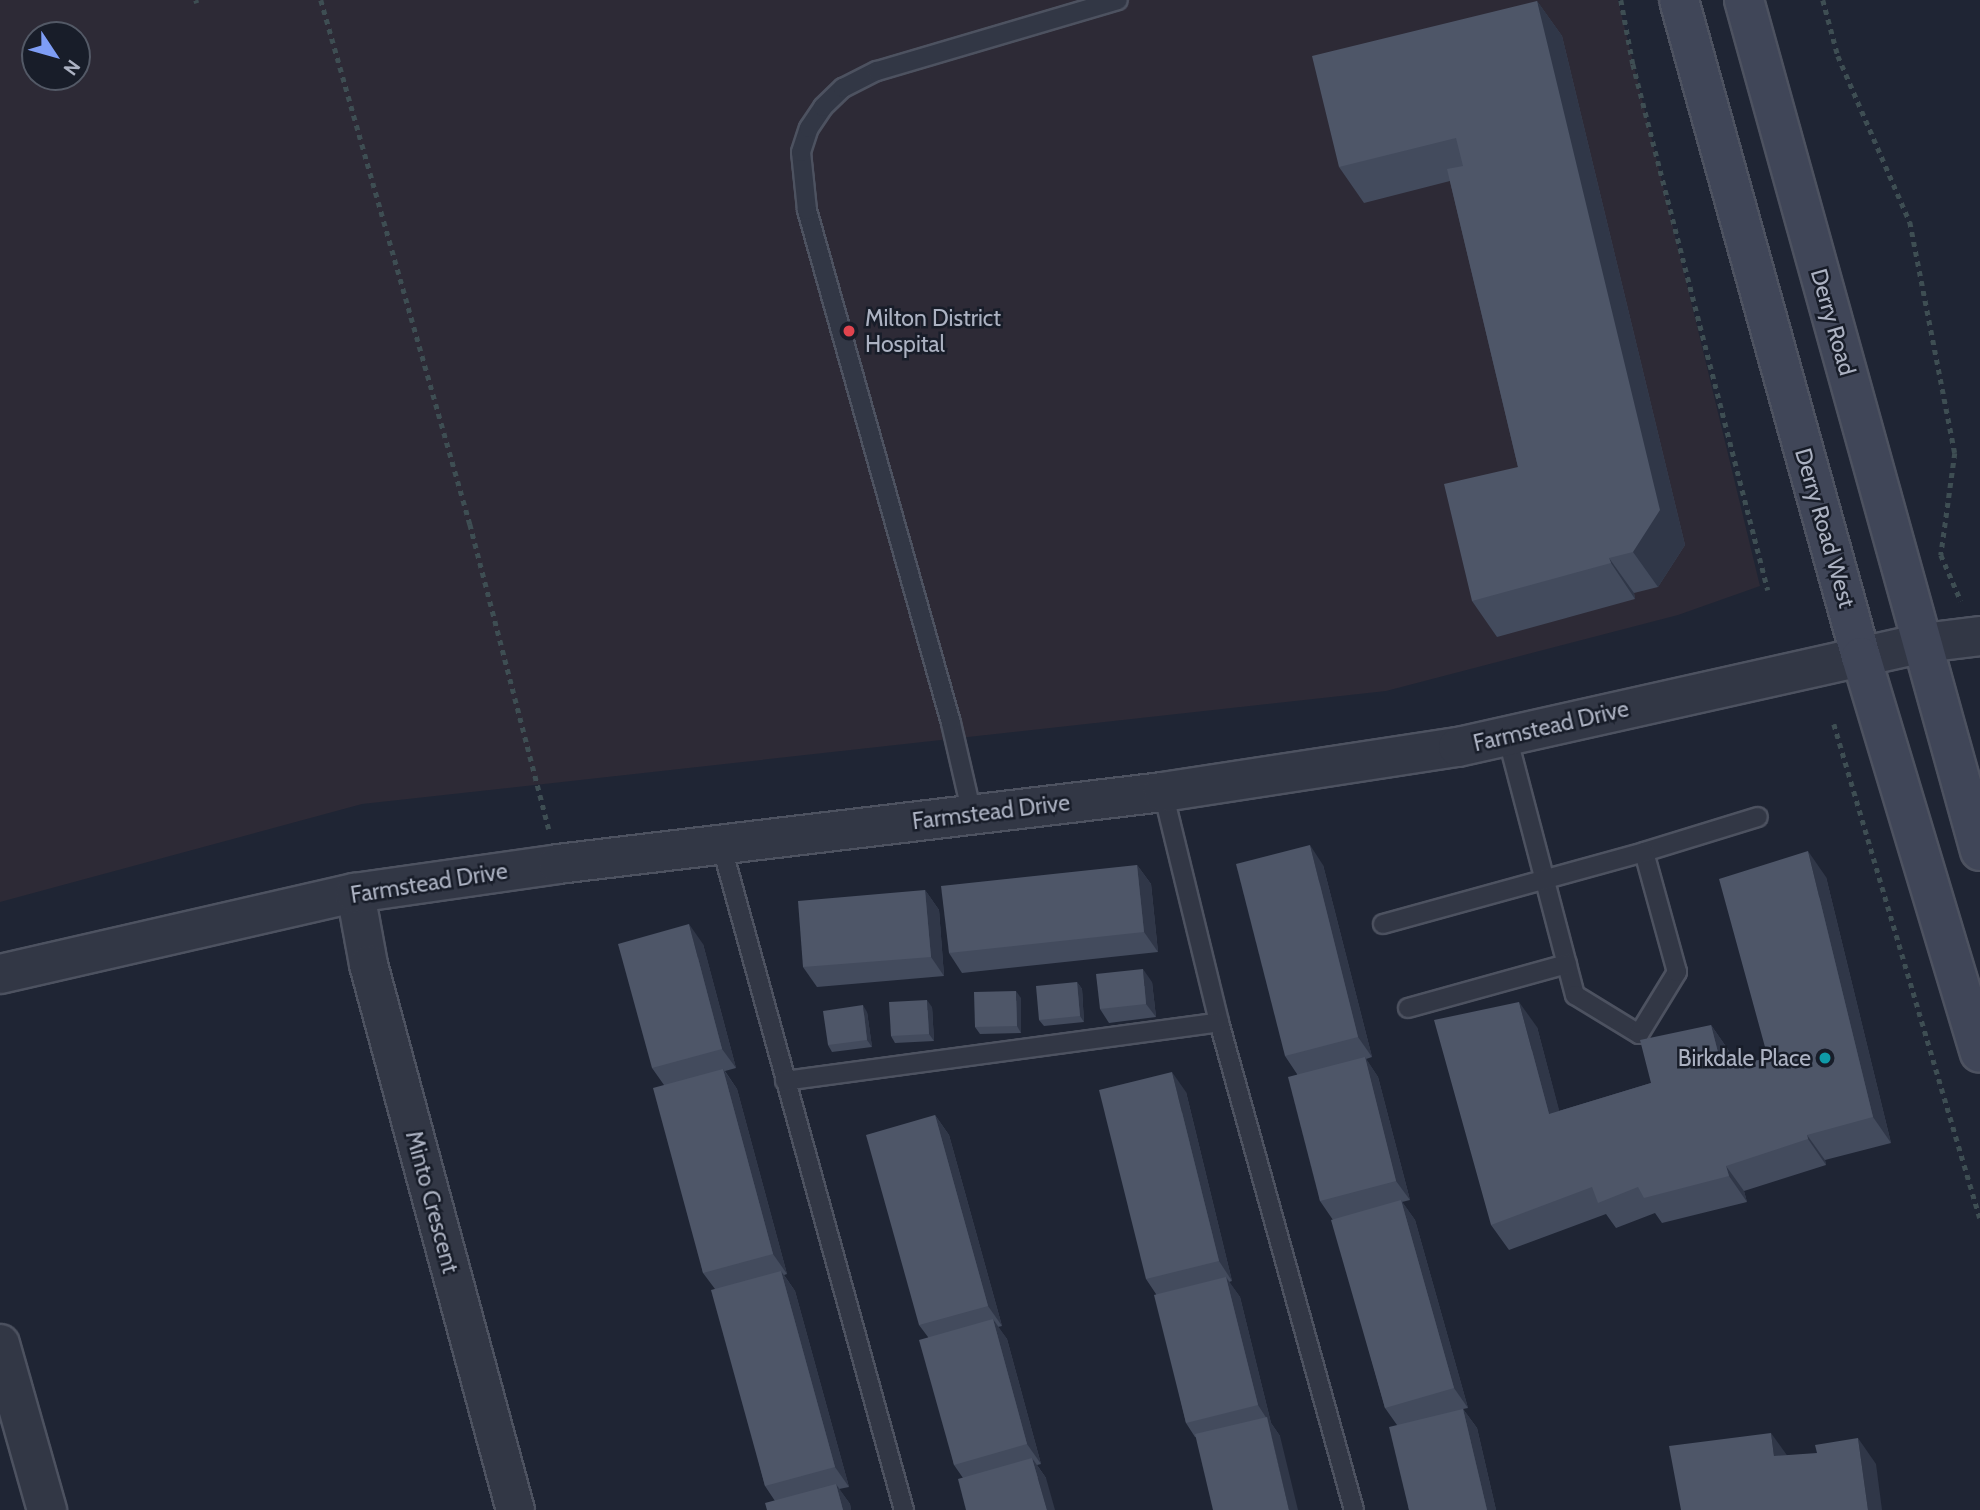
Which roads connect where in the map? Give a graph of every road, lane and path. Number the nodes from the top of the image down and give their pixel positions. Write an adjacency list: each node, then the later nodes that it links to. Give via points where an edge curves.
1 (321, 0): 19 (path, via 470,524)
2 (1118, 0): 14 (lane, via 877,71 843,88 823,107 801,152 807,210 951,723)
3 (1621, 0): 7 (path, via 1633,64)
4 (1679, 0): 10 (main road, Derry Road West)
5 (1744, 0): 9 (main road, Derry Road)
6 (1823, 0): 8 (path, via 1838,56 1910,222 1955,453 1941,555)
7 (1768, 590)
8 (1978, 637): 9 (street, Farmstead Drive)
9 (1923, 643): 10 (street, Farmstead Drive); 17 (main road)
10 (1861, 657): 12 (street, Farmstead Drive); 27 (main road, Derry Road West)
11 (1834, 724): 29 (path)
12 (1507, 736): 13 (street, Farmstead Drive); 20 (lane)
13 (1163, 792): 14 (street, Farmstead Drive); 26 (lane)
14 (972, 814): 16 (street, Farmstead Drive)
15 (1758, 817): 18 (lane)
16 (721, 844): 19 (street, Farmstead Drive); 28 (lane)
17 (1980, 851)
18 (1644, 852): 20 (lane); 23 (lane, via 1677,972 1639,1034 1575,995)
19 (558, 864): 21 (street, Farmstead Drive)
20 (1545, 877): 22 (lane); 23 (lane)
21 (355, 893): 24 (street, Farmstead Drive); 32 (street, Minto Crescent, via 368,964)
22 (1383, 924)
23 (1567, 964): 25 (lane)
24 (0, 974)
25 (1408, 1008)
26 (1219, 1022): 28 (lane); 34 (lane)
27 (1980, 1053)
28 (785, 1081): 33 (lane)
29 (1980, 1218)
30 (0, 1344): 31 (street)
31 (47, 1510)
32 (515, 1510)
33 (904, 1510)
34 (1354, 1510)

